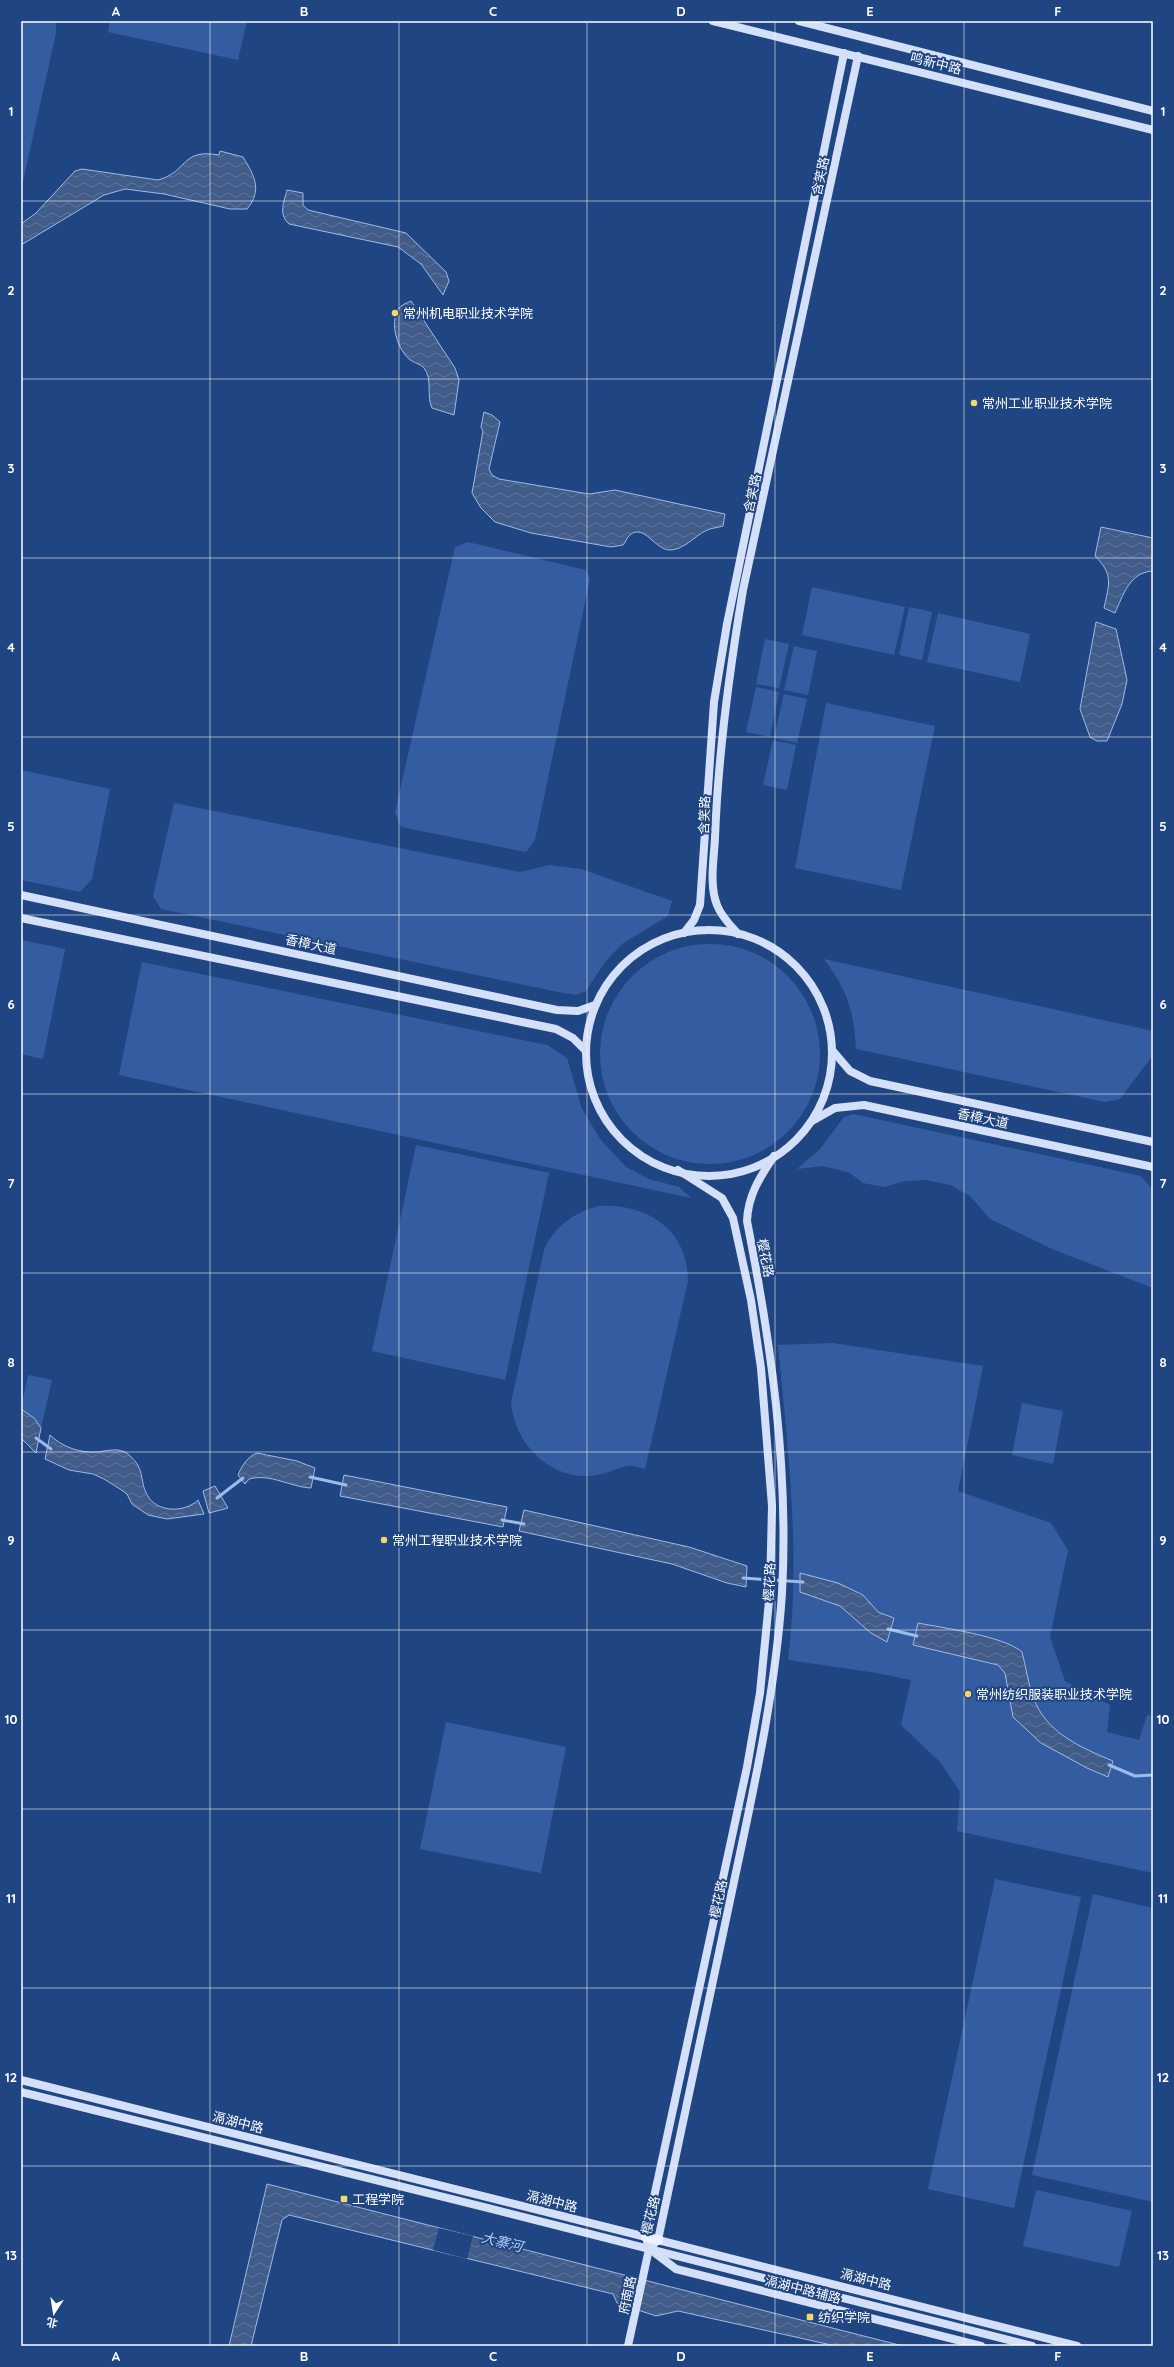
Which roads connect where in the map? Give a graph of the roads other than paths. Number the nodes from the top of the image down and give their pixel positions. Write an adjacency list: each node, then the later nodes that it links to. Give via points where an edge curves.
1 (713, 21): 3 (street, 鸣新中路)
2 (799, 21): 5 (street, 鸣新中路)
3 (844, 53): 4 (street, 鸣新中路); 9 (street, 含笑路, via 727,624 714,702 700,905 694,920)
4 (858, 56): 6 (street, 鸣新中路); 10 (street, 含笑路, via 743,590 728,675 718,767 713,881 716,904 725,920)
5 (1153, 111)
6 (1153, 130)
7 (21, 895): 11 (street, 香樟大道, via 557,1010 578,1011)
8 (21, 918): 13 (street, via 556,1029 573,1038)
9 (684, 933): 10 (street, via 713,930); 11 (street, via 656,942 637,953 610,979)
10 (738, 934): 12 (street, via 749,936 779,951 797,966 810,982 822,1002 831,1035)
11 (595, 1006): 13 (street)
12 (832, 1050): 14 (street, via 828,1086 820,1108); 15 (street, 香樟大道, via 850,1071 870,1082)
13 (586, 1051): 18 (street, via 589,1080 608,1123 643,1156 664,1167)
14 (811, 1121): 16 (street, via 786,1149); 17 (street, 香樟大道, via 836,1108 864,1105)
15 (1153, 1142)
16 (774, 1156): 18 (street, via 736,1173 712,1176); 22 (street, 樱花路, via 754,1188 748,1204 747,1221 772,1367 780,1450 782,1591 772,1684 762,1744)
17 (1153, 1167)
18 (678, 1170): 21 (street, 樱花路, via 722,1198 733,1218 751,1300 761,1368 772,1506 771,1567 760,1693 747,1767)
19 (21, 2080): 21 (street, 滆湖中路)
20 (21, 2092): 23 (street, 滆湖中路)
21 (646, 2237): 22 (main road, 滆湖中路); 23 (street, 樱花路)
22 (658, 2240): 23 (street, 樱花路); 27 (street, 滆湖中路)
23 (649, 2249): 24 (street, 府南路); 25 (street, 滆湖中路辅路, via 676,2269); 26 (street, 滆湖中路)
24 (628, 2346)
25 (981, 2346)
26 (1032, 2346)
27 (1077, 2346)

